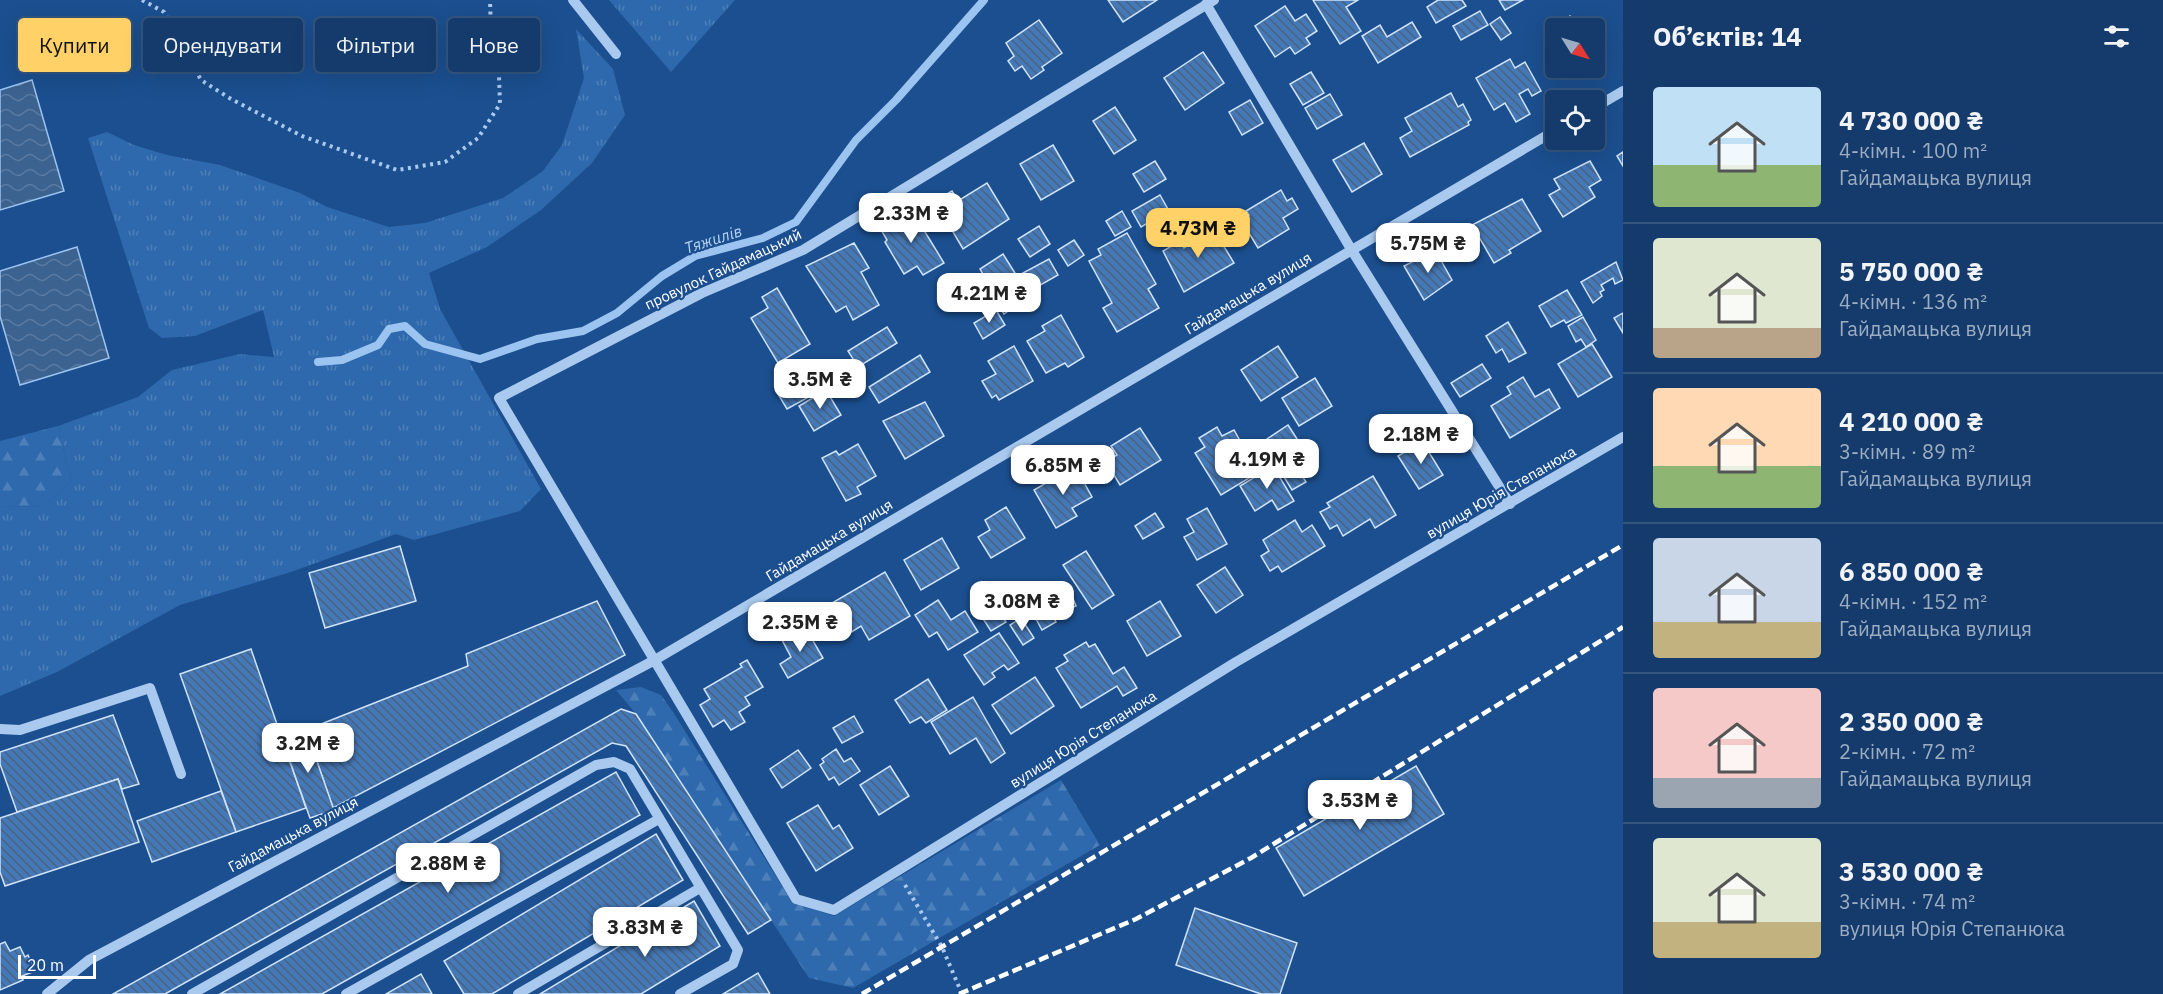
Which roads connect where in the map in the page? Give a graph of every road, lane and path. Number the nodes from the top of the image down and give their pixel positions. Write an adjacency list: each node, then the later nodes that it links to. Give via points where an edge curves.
1 (142, 0): 2 (path, via 164,12 201,80 302,136 398,170 445,162 478,138 500,104 498,48 491,33)
2 (490, 0)
3 (573, 0): 5 (street)
4 (1210, 2): 9 (street); 12 (street, провулок Гайдамацький, via 802,250 702,292 499,398)
5 (616, 54)
6 (1623, 91): 7 (street)
7 (1605, 102)
8 (1545, 136): 9 (street, Гайдамацька вулиця)
9 (1351, 249): 11 (street); 12 (street, Гайдамацька вулиця)
10 (1623, 437): 11 (street, вулиця Юрія Степанюка)
11 (1510, 504): 16 (street, вулиця Юрія Степанюка, via 1236,662)
12 (653, 661): 16 (street, вулиця Юрія Степанюка, via 796,899 834,910); 18 (street, Гайдамацька вулиця, via 89,960)
13 (0, 729): 14 (street, via 20,730 150,688)
14 (181, 774)
15 (659, 819): 17 (street); 19 (street, via 630,769 614,762 596,765); 20 (street)
16 (897, 872): 23 (path, via 942,947)
17 (700, 888): 21 (street); 22 (street, via 738,950 733,964)
18 (47, 994)
19 (192, 994)
20 (346, 994)
21 (518, 994)
22 (681, 994)
23 (963, 994)

